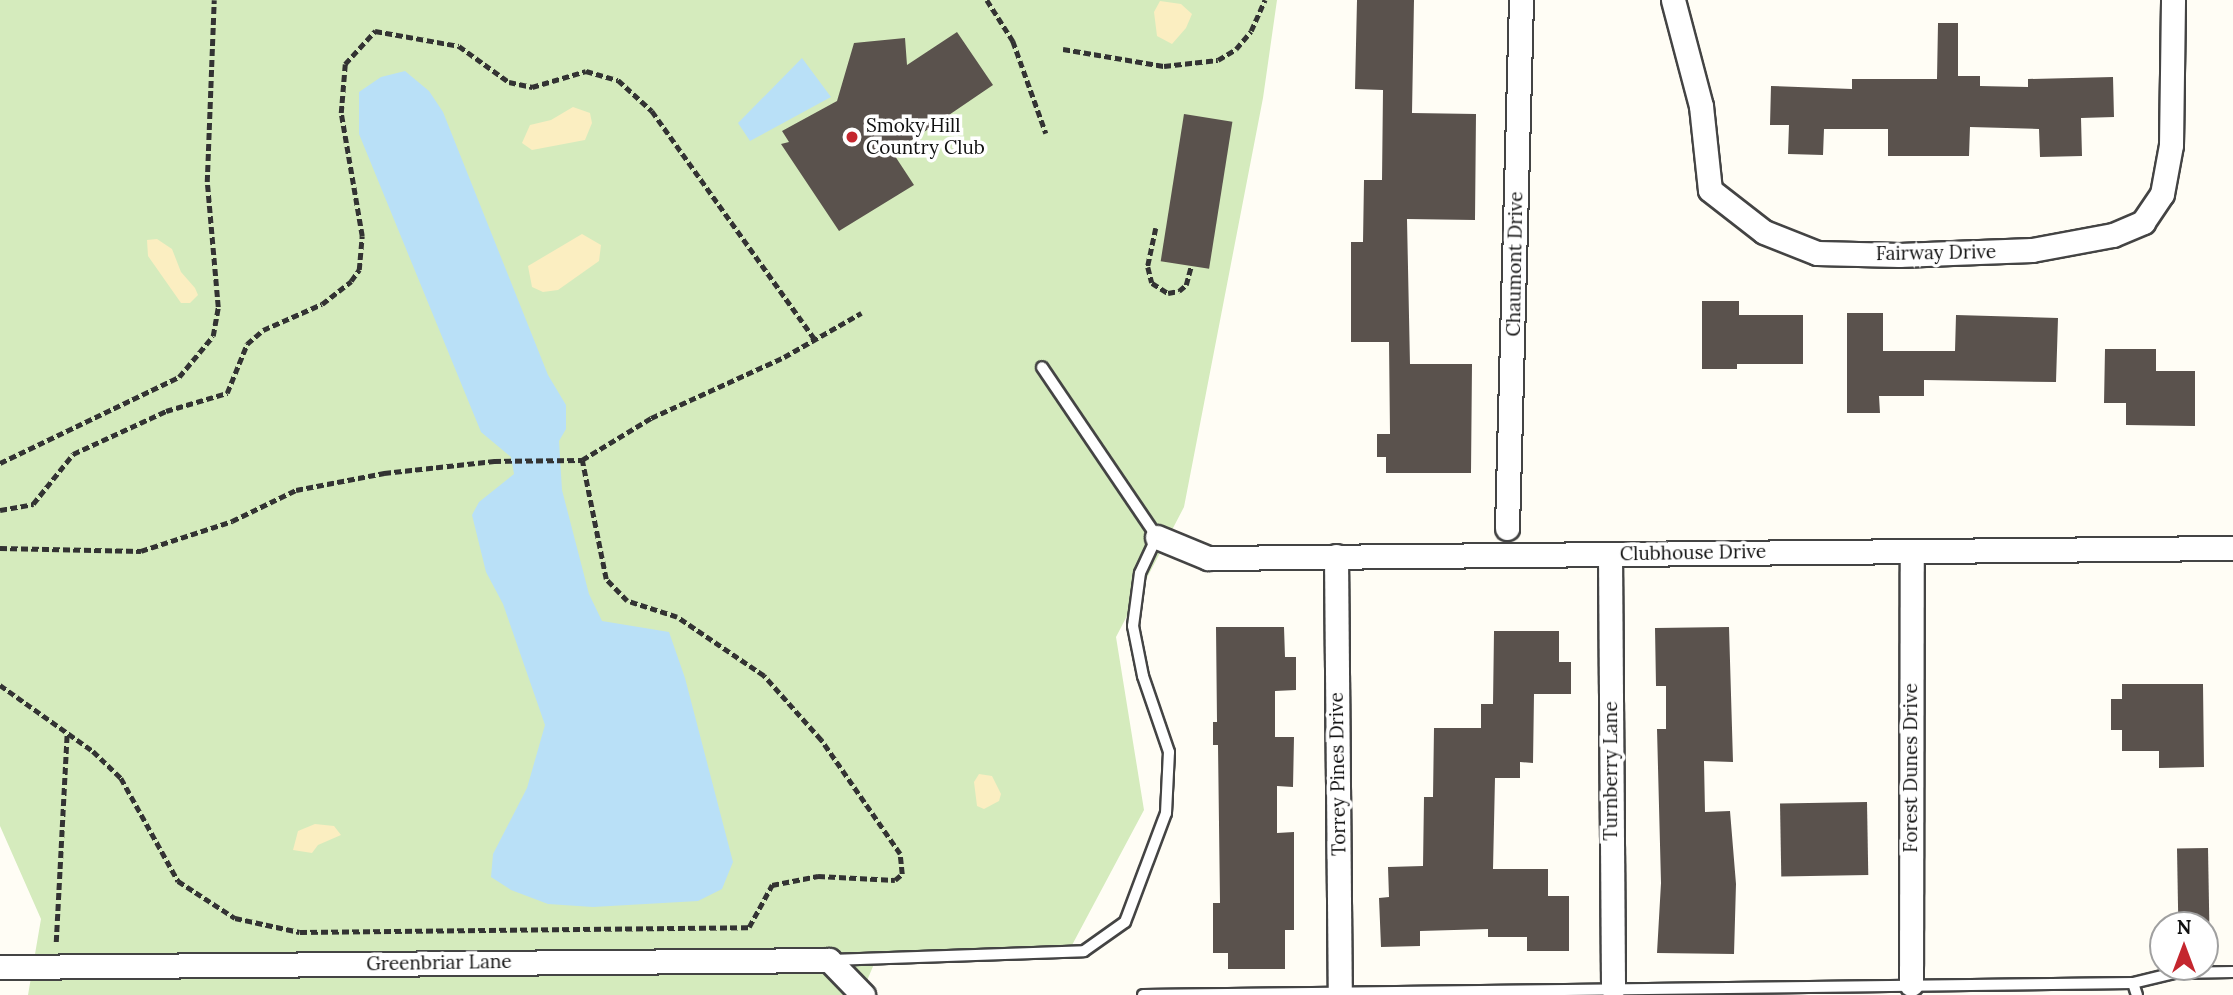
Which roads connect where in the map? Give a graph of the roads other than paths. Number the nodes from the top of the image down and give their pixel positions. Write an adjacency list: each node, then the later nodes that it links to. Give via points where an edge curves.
1 (1521, 0): 5 (street, Chaumont Drive)
2 (1672, 0): 3 (street, Fairway Drive, via 1701,106 1710,190 1764,232 1818,254 1899,255 2032,250 2113,235 2143,222 2162,194 2171,145)
3 (2173, 0)
4 (1042, 367): 6 (lane)
5 (1507, 528)
6 (1157, 537): 10 (street, Clubhouse Drive, via 1208,558); 11 (lane, via 1140,573 1133,626 1143,676 1170,752 1166,813 1125,922 1084,951)
7 (2233, 548): 8 (street, Clubhouse Drive)
8 (1912, 551): 9 (street, Clubhouse Drive); 15 (street, Forest Dunes Drive)
9 (1610, 554): 10 (street, Clubhouse Drive); 16 (street, Turnberry Lane)
10 (1336, 556): 17 (street, Torrey Pines Drive)
11 (830, 960): 12 (street, Greenbriar Lane); 18 (street)
12 (0, 967)
13 (2233, 972): 14 (lane, via 2174,973)
14 (2133, 983): 15 (lane); 20 (lane)
15 (1911, 984): 16 (lane)
16 (1613, 988): 17 (lane)
17 (1340, 992): 19 (lane)
18 (863, 995)
19 (1143, 995)
20 (2137, 995)

